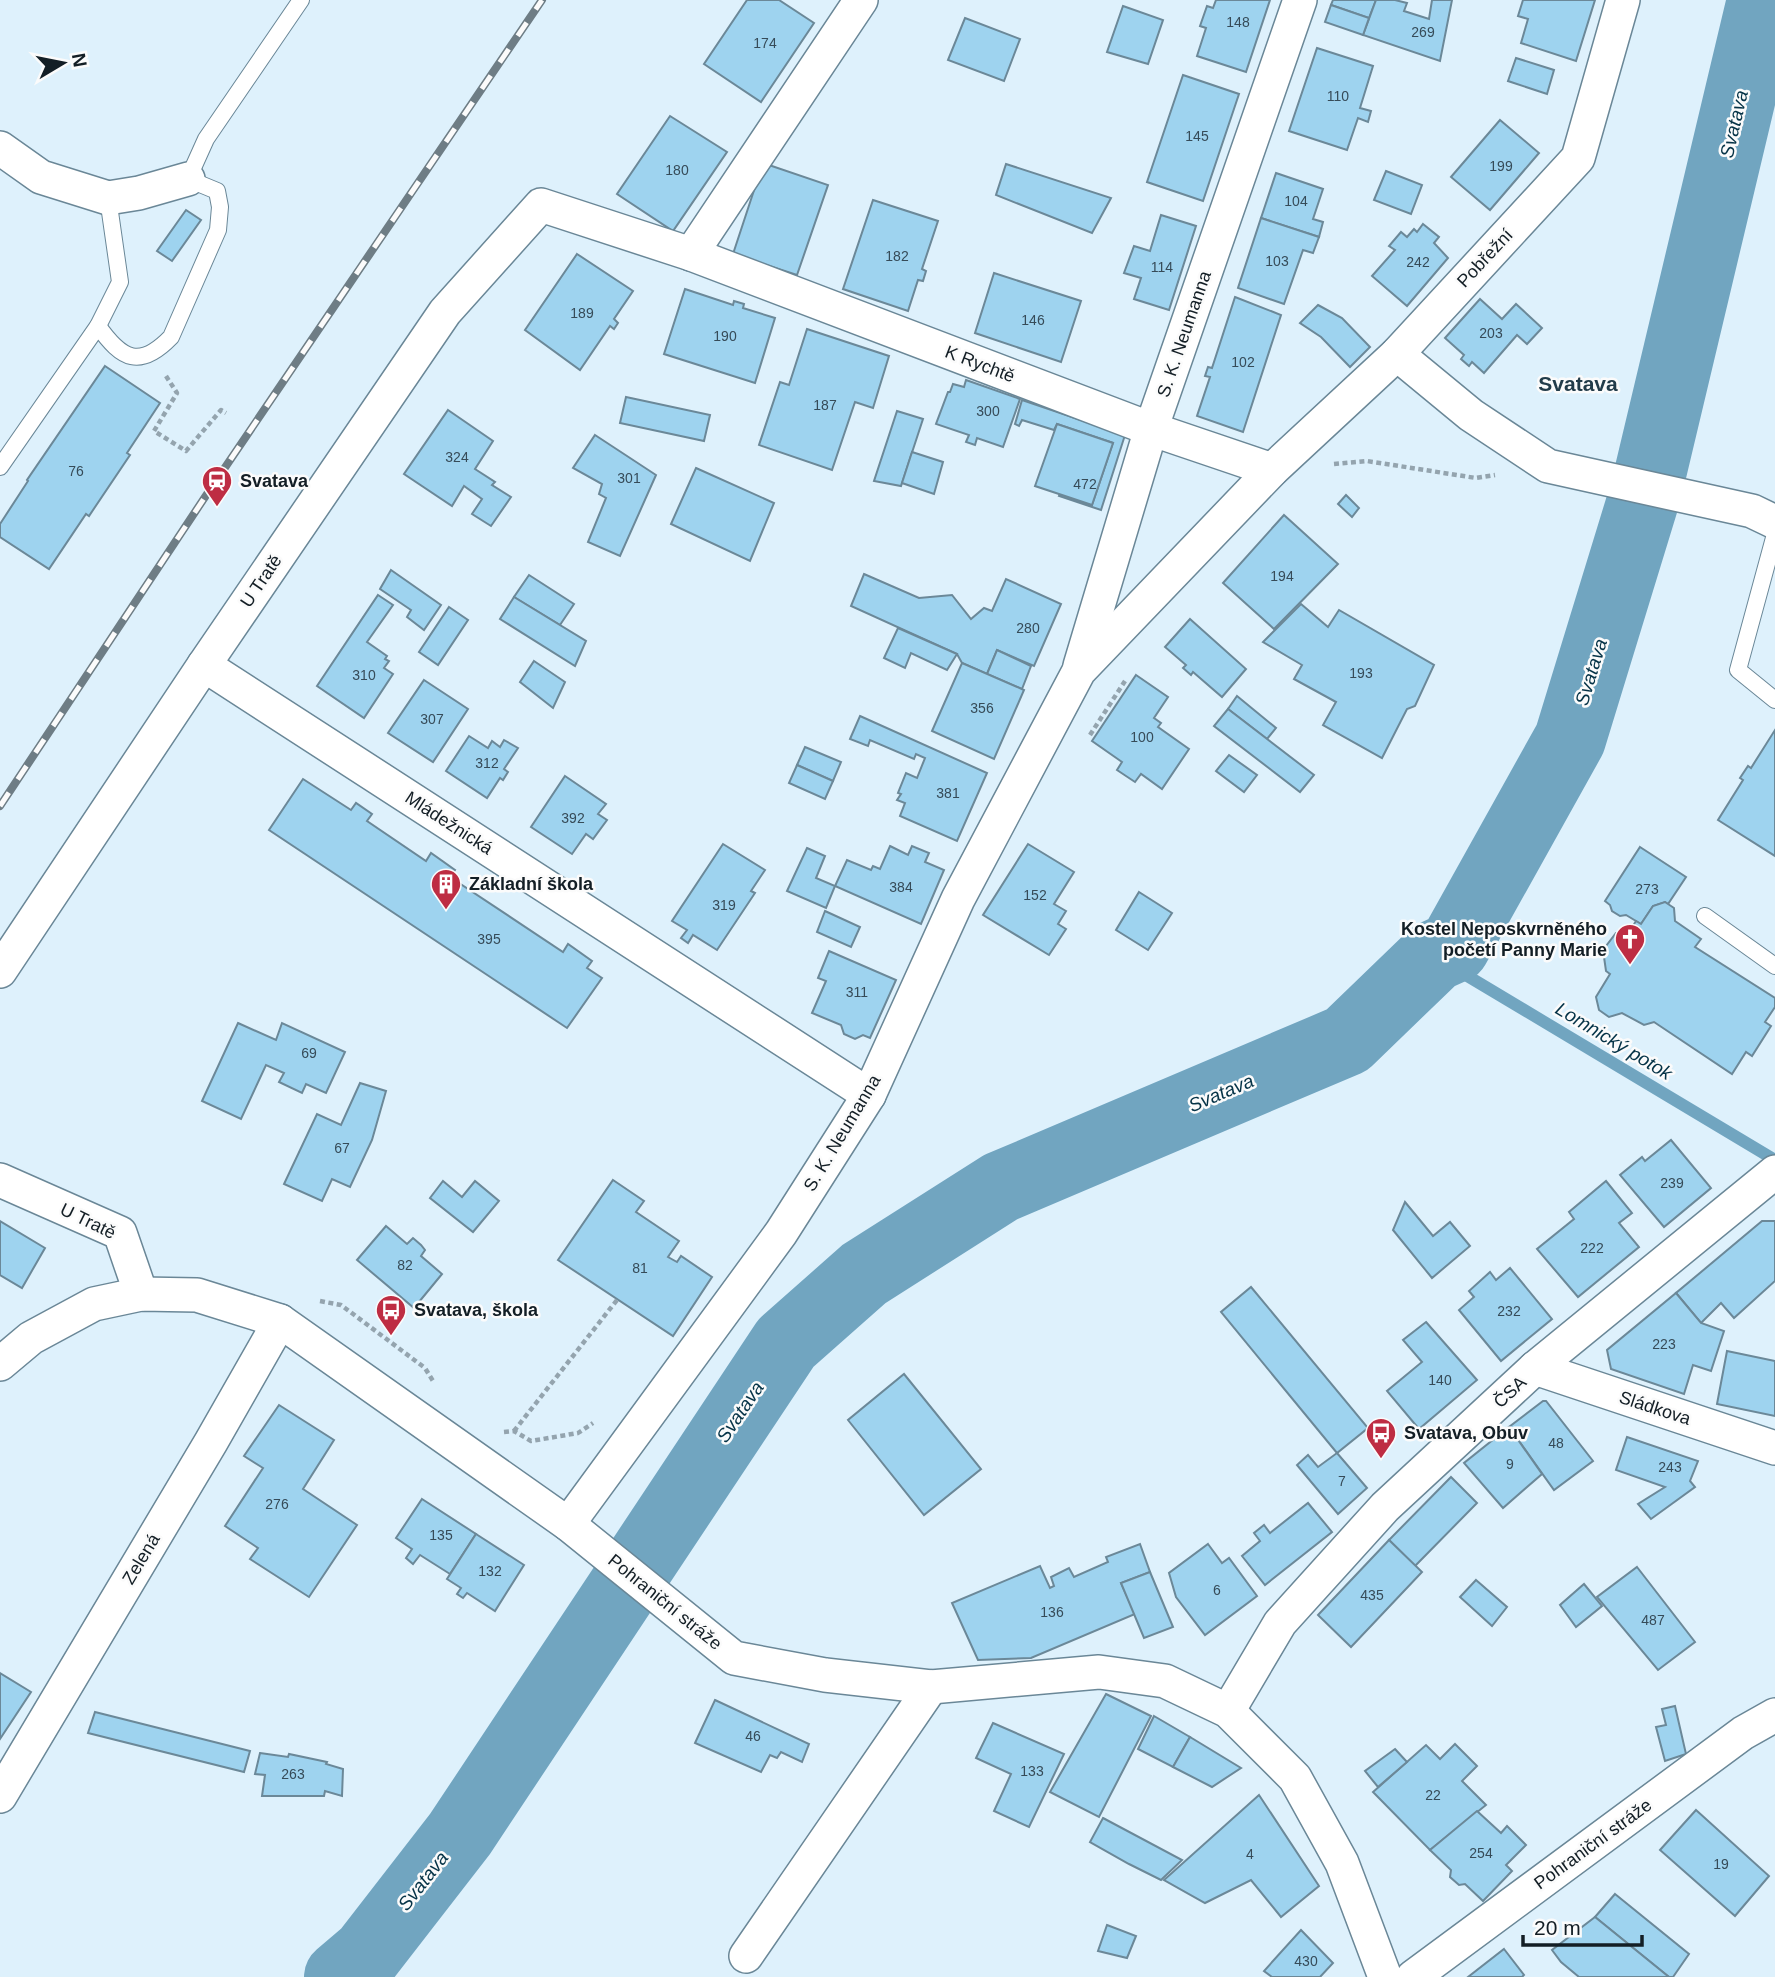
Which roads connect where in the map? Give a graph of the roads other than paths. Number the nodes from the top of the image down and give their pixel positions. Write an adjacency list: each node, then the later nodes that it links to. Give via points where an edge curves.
1 (301, 0): 6 (lane, via 206,139)
2 (861, 0): 9 (street)
3 (1300, 0): 12 (street, S. K. Neumanna)
4 (1623, 0): 11 (street, Pobřežní, via 1578,158)
5 (0, 148): 7 (street, via 41,177)
6 (188, 179): 7 (street); 10 (lane, via 217,191 218,230 171,337 153,353 134,357 118,350)
7 (108, 198): 10 (lane, via 120,282)
8 (541, 205): 9 (street, K Rychtě); 17 (street, U Tratě, via 445,313)
9 (691, 254): 12 (street, K Rychtě)
10 (98, 326): 13 (lane)
11 (1396, 354): 14 (street, Pobřežní); 15 (street, via 1471,415 1548,466)
12 (1151, 429): 14 (street, K Rychtě); 18 (street, S. K. Neumanna)
13 (0, 467)
14 (1272, 470): 18 (street, S. K. Neumanna)
15 (1764, 517)
16 (1775, 534): 19 (lane, via 1738,670)
17 (204, 665): 22 (street, U Tratě); 23 (street, Mládežnická)
18 (1079, 671): 23 (street, S. K. Neumanna, via 958,900)
19 (1775, 700)
20 (1705, 916): 21 (lane)
21 (1775, 966)
22 (0, 971)
23 (869, 1094): 31 (street, S. K. Neumanna, via 781,1233)
24 (1767, 1179): 29 (street, ČSA)
25 (0, 1180): 26 (street, U Tratě, via 120,1233)
26 (141, 1294): 27 (street, Pohraniční stráže, via 197,1295); 28 (street, Pohraniční stráže, via 94,1304 31,1338)
27 (279, 1321): 31 (street, Pohraniční stráže); 35 (street, Zelená)
28 (0, 1364)
29 (1535, 1368): 30 (street, Sládkova); 33 (street, ČSA, via 1385,1507 1280,1623)
30 (1775, 1448)
31 (568, 1524): 32 (street, Pohraniční stráže, via 734,1658 825,1675)
32 (931, 1687): 33 (street, Pohraniční stráže, via 1098,1672 1165,1681); 36 (street)
33 (1228, 1712): 37 (street, Pohraniční stráže, via 1295,1778 1342,1863)
34 (1775, 1715): 38 (street, Pohraniční stráže, via 1744,1733)
35 (0, 1797)
36 (747, 1956)
37 (1385, 1977)
38 (1413, 1977)

